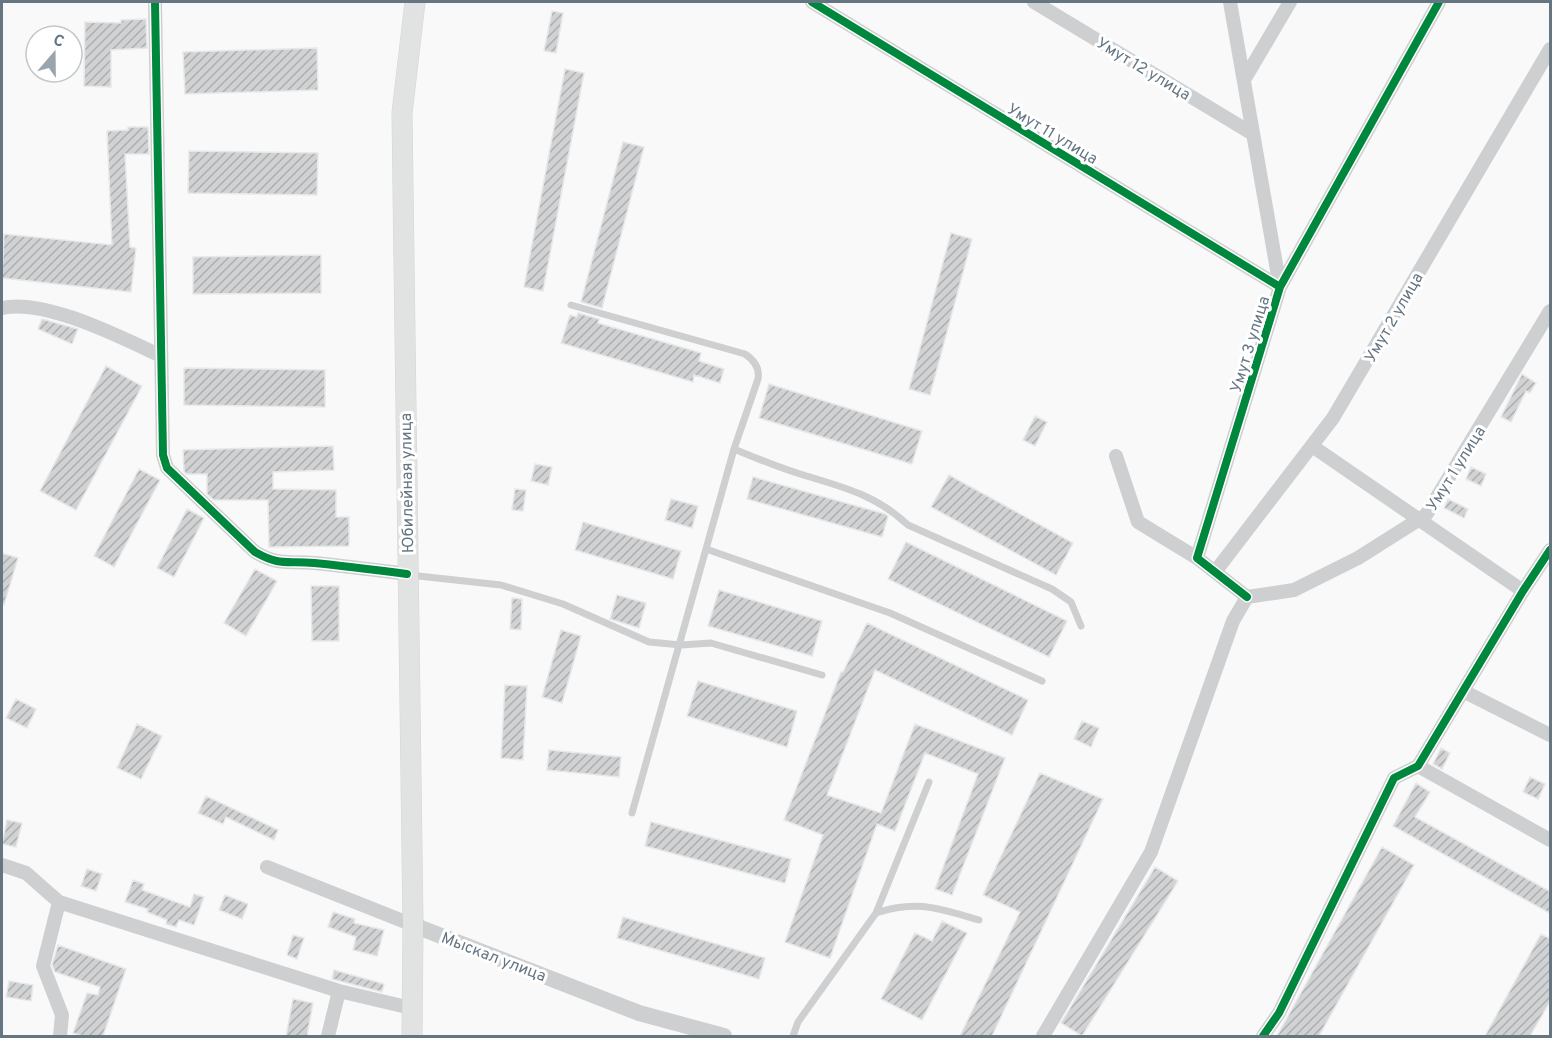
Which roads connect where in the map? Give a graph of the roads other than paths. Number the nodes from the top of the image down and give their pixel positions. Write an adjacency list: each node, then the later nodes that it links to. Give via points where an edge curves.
1 (155, 2): 15 (street)
2 (415, 2): 24 (main road, Юбилейная улица, via 402,113)
3 (812, 2): 11 (street, Умут 11 улица)
4 (1034, 2): 10 (street, Умут 12 улица)
5 (1230, 2): 9 (street)
6 (1290, 2): 9 (street)
7 (1439, 2): 11 (street, Умут 3 улица)
8 (1551, 49): 16 (street, Умут 2 улица, via 1333,418)
9 (1244, 80): 10 (street)
10 (1253, 134): 11 (street)
11 (1280, 287): 22 (street, Умут 3 улица)
12 (571, 305): 17 (lane, via 751,358 759,374)
13 (2, 308): 15 (street, via 15,305 86,322)
14 (1551, 311): 19 (street, Умут 1 улица)
15 (159, 355): 24 (street, via 163,455 167,468 255,552 281,564 310,562)
16 (1312, 446): 19 (street); 23 (street, Умут 2 улица)
17 (734, 449): 20 (lane); 27 (lane, via 863,494 891,509 908,525 1052,589 1071,602)
18 (1116, 456): 22 (street, via 1138,522)
19 (1421, 519): 25 (street); 26 (street, Умут 1 улица, via 1358,558 1294,590)
20 (706, 549): 28 (lane); 30 (lane, via 891,614)
21 (1551, 550): 25 (street)
22 (1197, 558): 23 (street)
23 (1215, 572): 26 (street)
24 (407, 574): 28 (lane, via 511,587 563,604 649,642); 42 (main road, Юбилейная улица)
25 (1523, 591): 31 (street)
26 (1247, 597): 50 (street, via 1233,621 1151,852)
27 (1081, 626)
28 (681, 645): 29 (lane, via 711,643 732,647); 35 (lane)
29 (822, 675)
30 (1042, 681)
31 (1463, 691): 32 (street); 33 (street)
32 (1551, 735)
33 (1418, 766): 36 (street); 51 (street, via 1394,778 1280,1013)
34 (929, 782): 40 (lane)
35 (632, 813)
36 (1551, 840)
37 (2, 865): 39 (street, via 27,873)
38 (267, 867): 42 (street, Мыскал улица)
39 (59, 902): 43 (street); 45 (street, via 43,966 62,1015)
40 (876, 913): 41 (lane, via 896,906 924,904); 49 (lane, via 798,1022)
41 (980, 920)
42 (413, 925): 44 (main road, Юбилейная улица); 48 (street, Мыскал улица, via 639,1013)
43 (339, 991): 44 (street); 46 (street)
44 (411, 1008): 47 (main road, Юбилейная улица)
45 (60, 1036)
46 (328, 1036)
47 (412, 1036)
48 (724, 1036)
49 (793, 1036)
50 (1043, 1036)
51 (1263, 1036)

